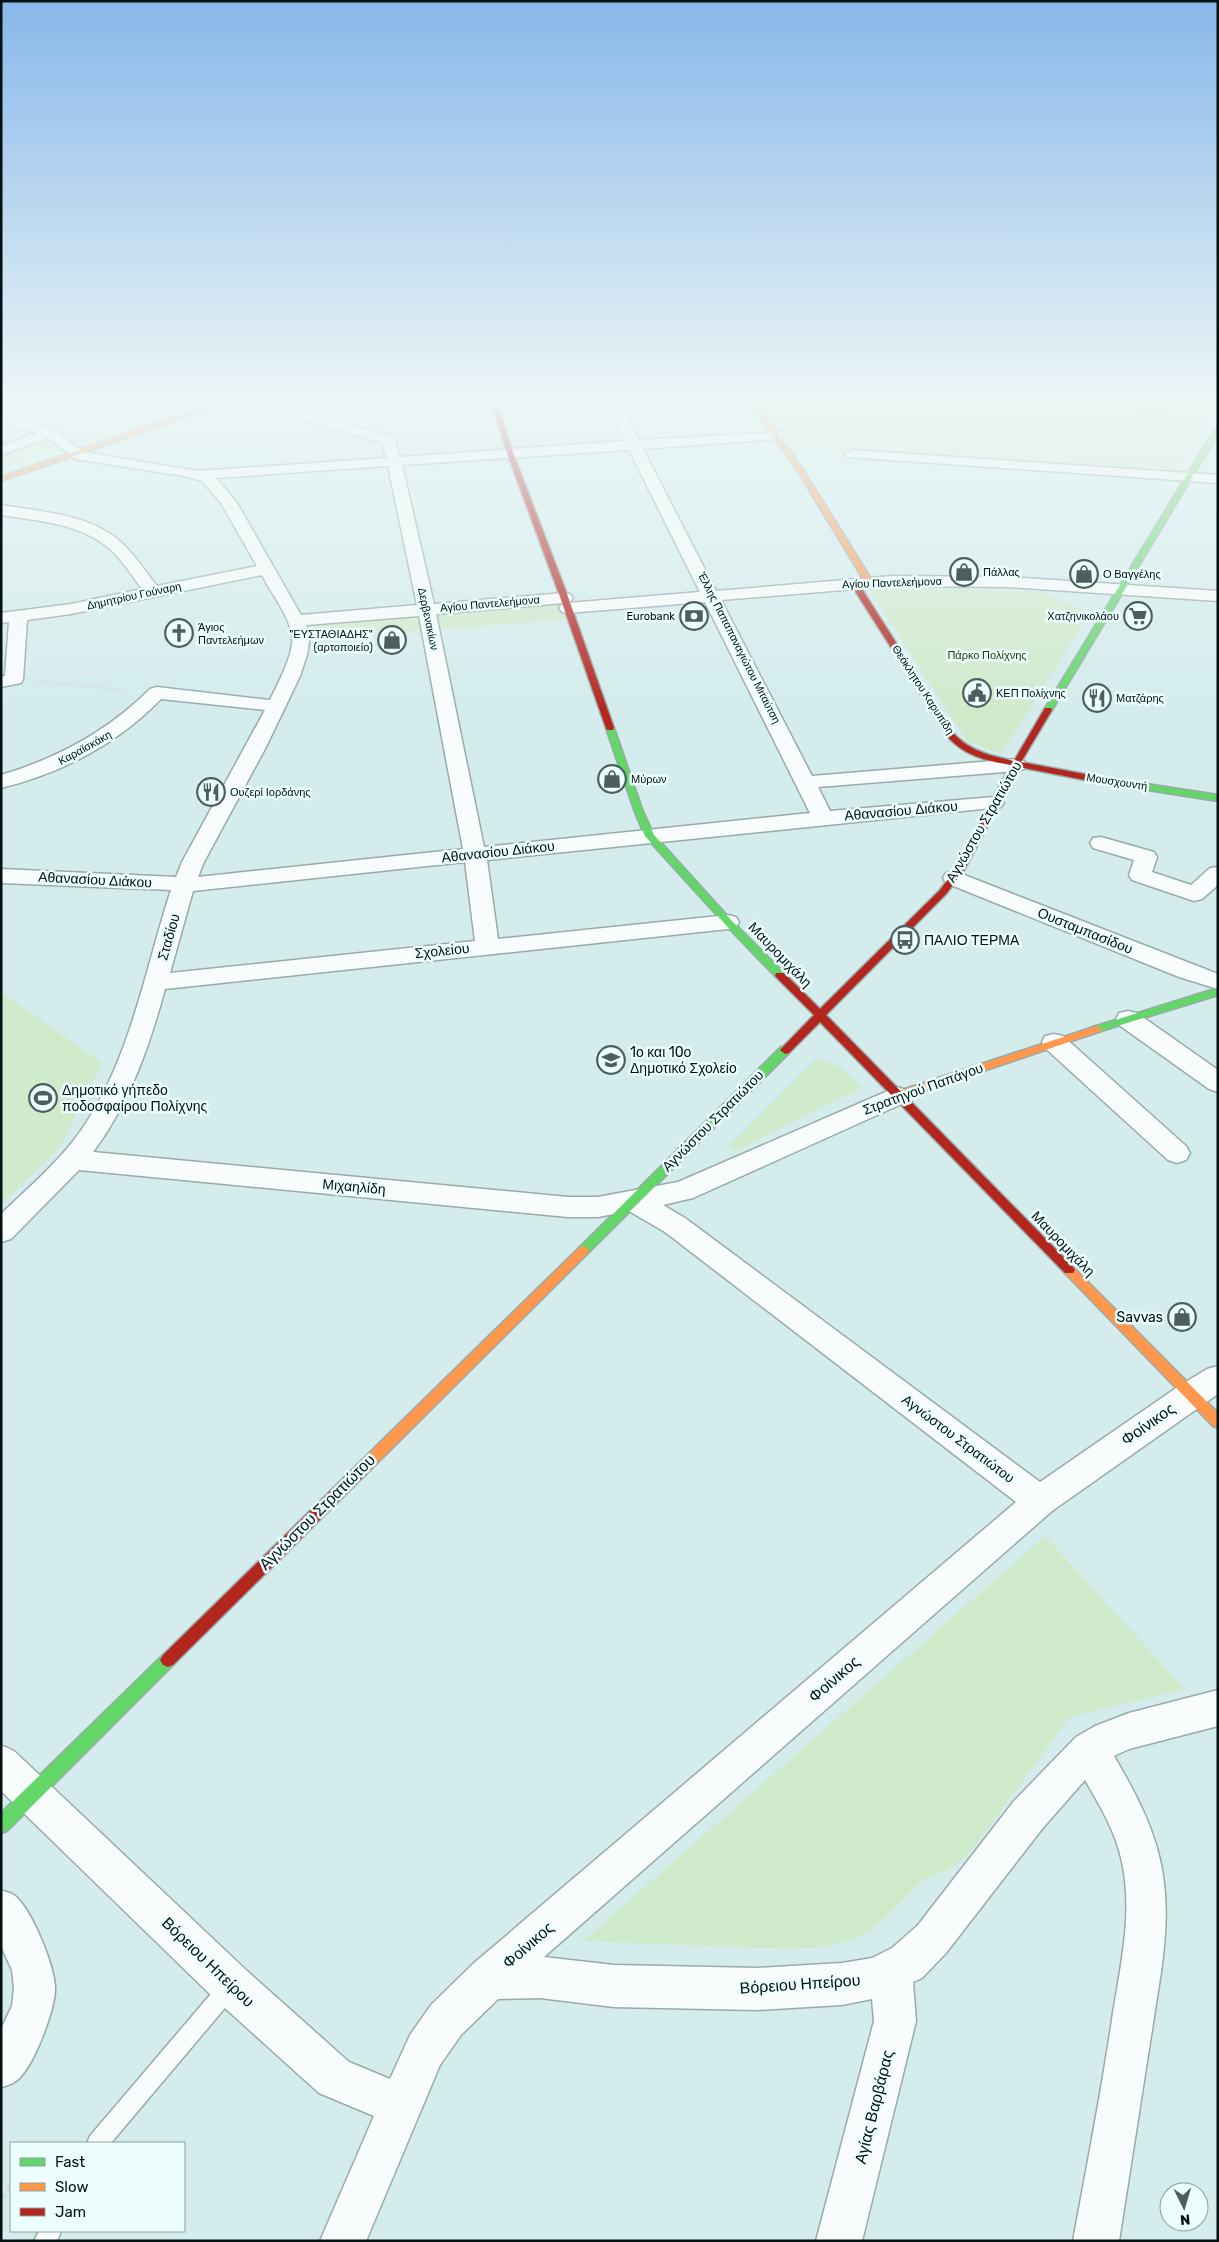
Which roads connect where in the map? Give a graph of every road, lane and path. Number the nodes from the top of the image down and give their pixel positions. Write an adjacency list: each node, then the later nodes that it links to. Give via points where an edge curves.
1 (228, 504): 8 (street)
2 (402, 504): 15 (street, Δερβενακίων)
3 (529, 504): 14 (street, Μαυρομιχάλη)
4 (665, 504): 12 (street, Έλλης Παπαπαναγιώτου Μιταύτση)
5 (819, 504): 9 (street, Θεόκλητου Καρυπίδη)
6 (1173, 504): 10 (street, Αγνώστου Στρατιώτου)
7 (1, 510): 11 (street, via 69,523 101,535 127,558)
8 (267, 569): 11 (street, Δημητρίου Γούναρη); 17 (street)
9 (861, 582): 10 (street, Αγίου Παντελεήμονα, via 977,581); 12 (street, Αγίου Παντελεήμονα); 22 (street, Θεόκλητου Καρυπίδη, via 954,739 971,752)
10 (1123, 588): 13 (street, Αγίου Παντελεήμονα); 22 (street, Αγνώστου Στρατιώτου)
11 (153, 592): 16 (street, Δημητρίου Γούναρη, via 72,609)
12 (712, 595): 14 (street, Αγίου Παντελεήμονα); 24 (street, Έλλης Παπαπαναγιώτου Μιταύτση)
13 (1218, 596)
14 (566, 603): 15 (street, Αγίου Παντελεήμονα); 28 (street, Μαυρομιχάλη)
15 (427, 610): 17 (street, Αγίου Παντελεήμονα); 30 (street, Δερβενακίων)
16 (10, 617): 18 (street)
17 (296, 621): 21 (street, Σταδίου, via 301,635 298,655)
18 (9, 652): 19 (street)
19 (8, 681): 20 (path)
20 (157, 694): 21 (street); 23 (street, Καραϊσκάκη, via 130,721 67,759)
21 (277, 706): 34 (street, Σταδίου)
22 (1016, 765): 24 (street); 25 (street, Μουσχουντή); 26 (street, Αγνώστου Στρατιώτου)
23 (1, 782)
24 (806, 782): 27 (street, Έλλης Παπαπαναγιώτου Μιταύτση)
25 (1218, 798)
26 (994, 802): 27 (street, Αθανασίου Διάκου); 33 (street, Αγνώστου Στρατιώτου)
27 (823, 818): 28 (street, Αθανασίου Διάκου)
28 (650, 836): 30 (street, Αθανασίου Διάκου); 35 (street, Μαυρομιχάλη)
29 (1101, 843): 31 (street, via 1146,857 1140,875 1194,894)
30 (475, 854): 34 (street, Αθανασίου Διάκου); 36 (street, Δερβενακίων)
31 (1218, 873)
32 (1, 876): 34 (street, Αθανασίου Διάκου)
33 (954, 878): 38 (street, Ουσταμπασίδου); 40 (street, Αγνώστου Στρατιώτου)
34 (184, 884): 37 (street, Σταδίου)
35 (728, 922): 36 (street, Σχολείου); 40 (street, Μαυρομιχάλη)
36 (487, 946): 37 (street, Σχολείου)
37 (156, 982): 46 (street, Σταδίου, via 136,1047 115,1096)
38 (1218, 982)
39 (1218, 992): 41 (street, Στρατηγού Παπάγου)
40 (819, 1017): 44 (street, Μαυρομιχάλη); 47 (street, Αγνώστου Στρατιώτου)
41 (1128, 1019): 42 (street, Στρατηγού Παπάγου); 43 (street)
42 (1054, 1042): 44 (street, Στρατηγού Παπάγου); 45 (street)
43 (1218, 1083)
44 (897, 1096): 47 (street, Στρατηγού Παπάγου, via 683,1191); 49 (street, Μαυρομιχάλη)
45 (1177, 1153)
46 (73, 1160): 47 (street, Μιχαηλίδη, via 568,1207 598,1207); 48 (street, Σταδίου)
47 (634, 1201): 51 (street, Αγνώστου Στρατιώτου, via 675,1225); 55 (street, Αγνώστου Στρατιώτου)
48 (1, 1232)
49 (1204, 1386): 50 (street, Μαυρομιχάλη); 51 (street, Φοίνικος)
50 (1218, 1422)
51 (1040, 1501): 59 (street, Φοίνικος)
52 (1218, 1708): 53 (street, Βόρειου Ηπείρου, via 1129,1731)
53 (1089, 1750): 58 (street, Βόρειου Ηπείρου, via 1028,1815 932,1939 907,1963); 68 (street, via 1137,1842 1148,1912 1131,2038)
54 (1, 1764): 55 (street, Βόρειου Ηπείρου)
55 (31, 1795): 56 (street, Αγνώστου Στρατιώτου); 60 (street, Βόρειου Ηπείρου)
56 (1, 1825)
57 (1, 1910): 61 (street, via 27,1951 36,1994 24,2028)
58 (891, 1972): 59 (street, Βόρειου Ηπείρου, via 842,1984 757,1989 614,1986 540,1977); 67 (street, Αγίας Βαρβάρας, via 894,2021)
59 (489, 1978): 62 (street, via 446,2020 425,2050)
60 (231, 1985): 62 (street, Βόρειου Ηπείρου, via 334,2078); 63 (lane)
61 (1, 2066)
62 (400, 2104): 66 (street)
63 (98, 2142)
64 (10, 2188): 65 (path)
65 (1, 2198)
66 (343, 2241)
67 (839, 2241)
68 (1096, 2241)

